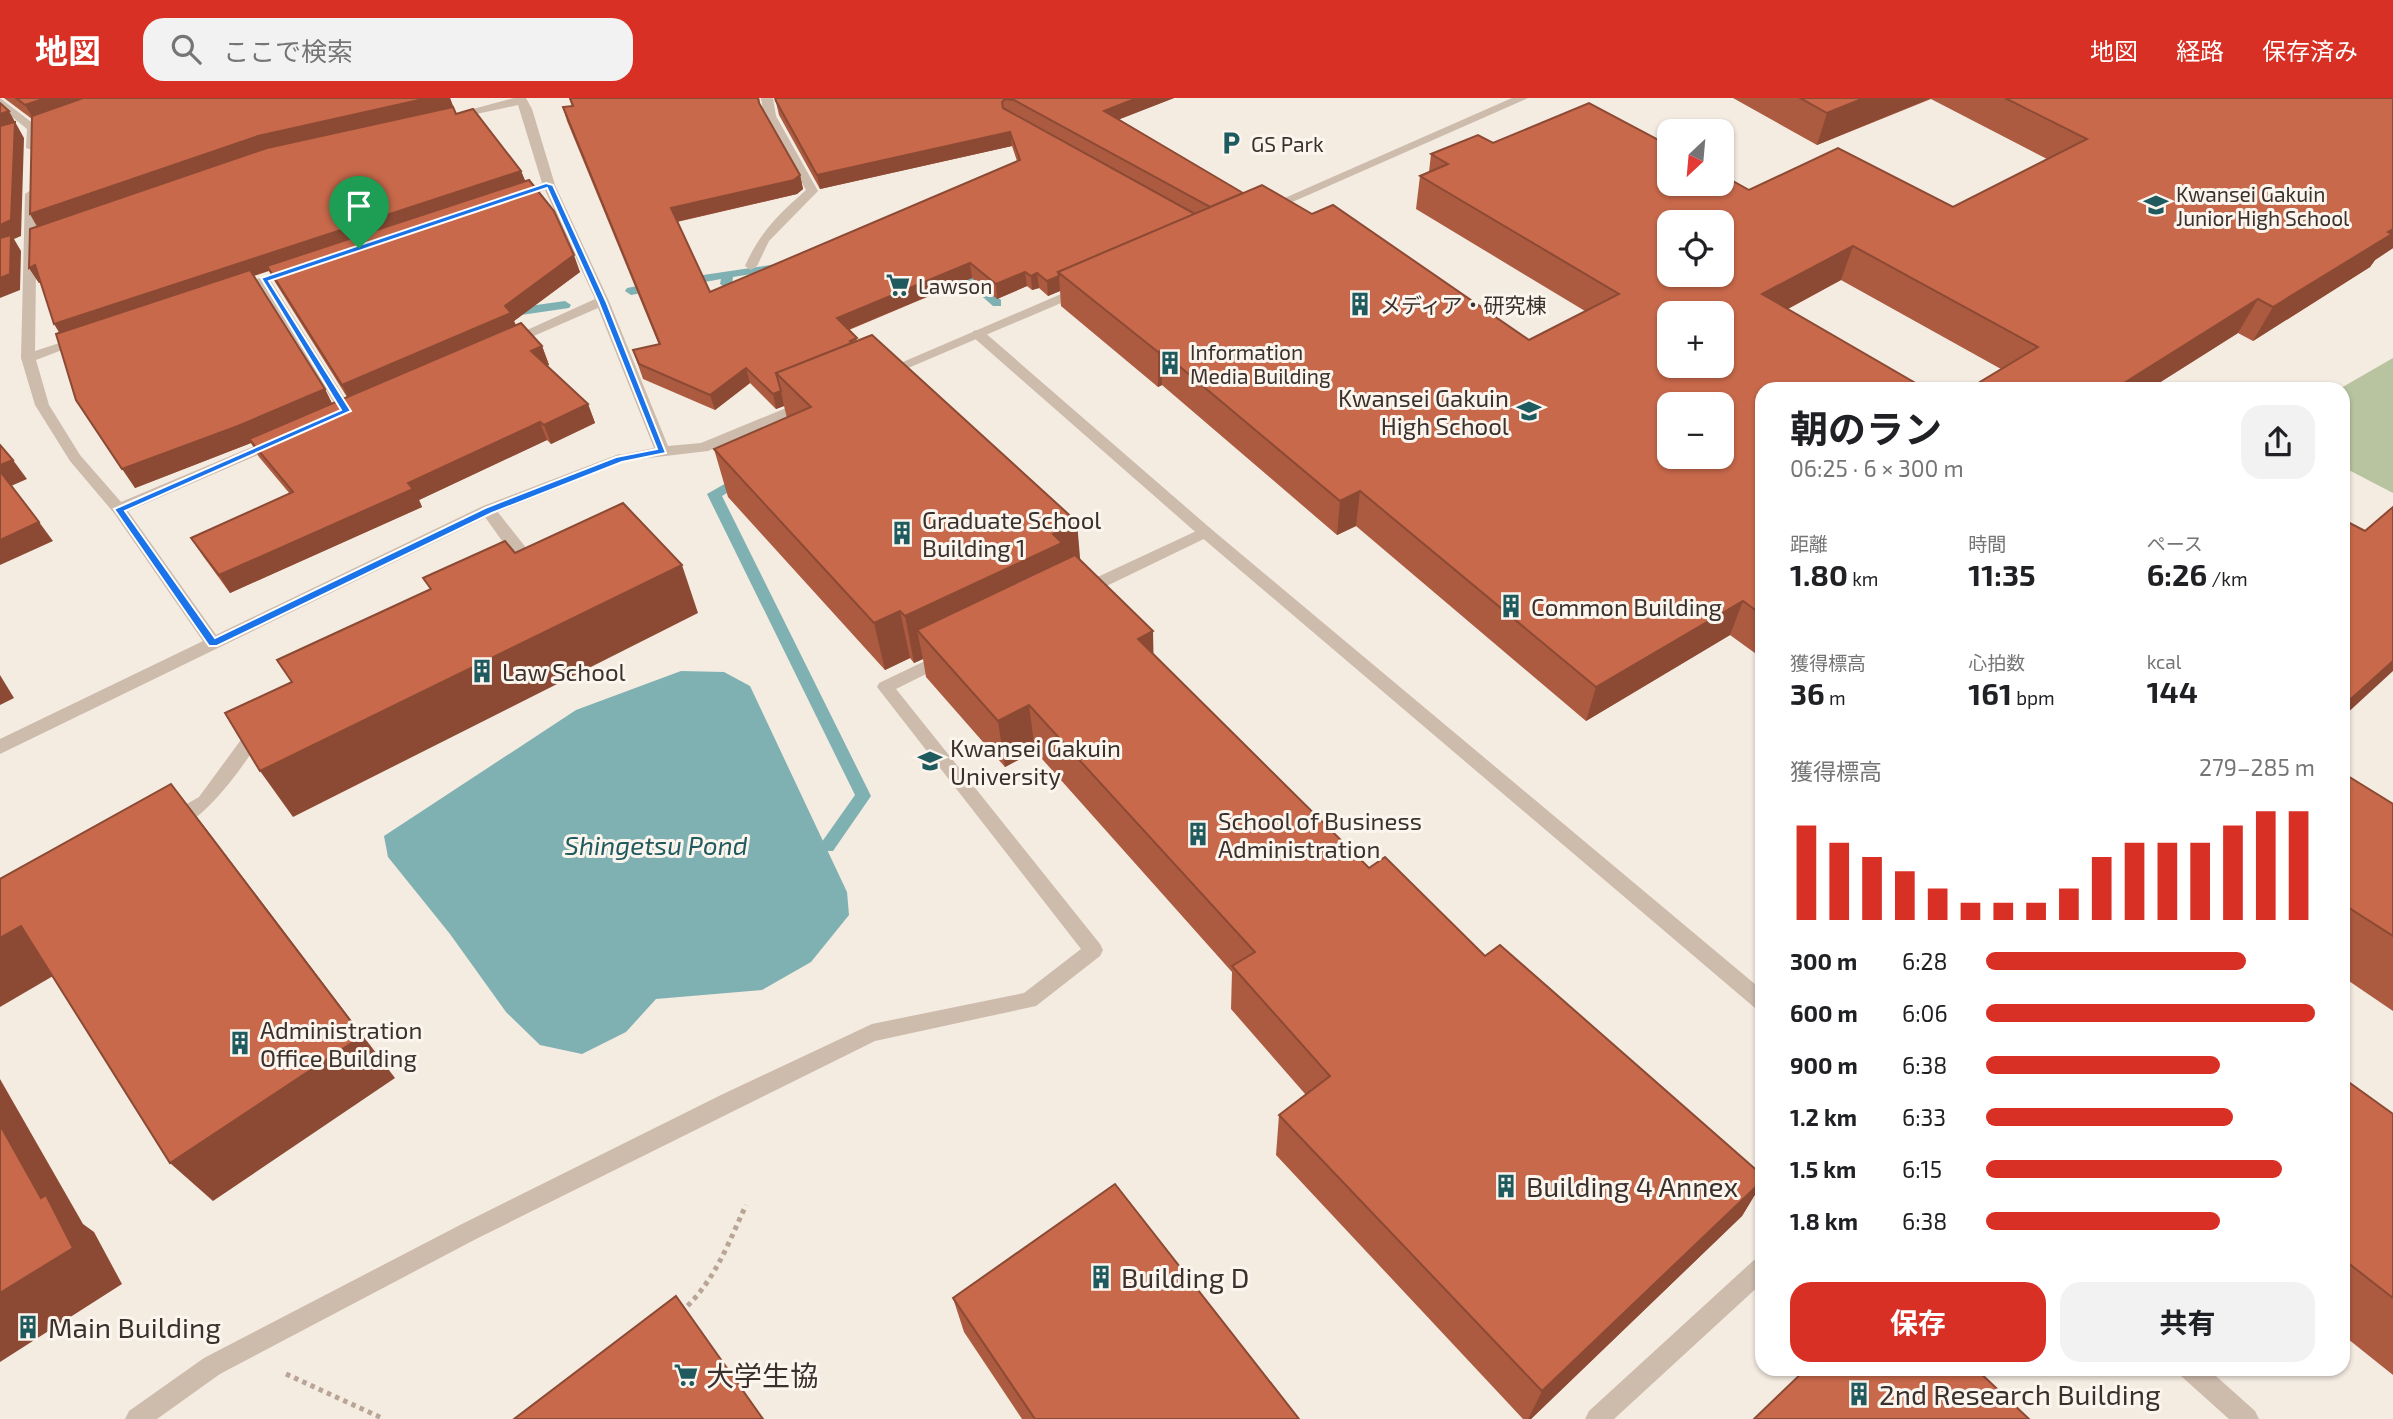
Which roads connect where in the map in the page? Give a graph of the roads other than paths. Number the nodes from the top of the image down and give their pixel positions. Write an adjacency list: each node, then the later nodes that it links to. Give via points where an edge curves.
1 (767, 98): 11 (street, via 769,116 812,191 763,240)
2 (1522, 98): 10 (street)
3 (520, 99): 5 (street); 8 (street)
4 (0, 101): 6 (street, via 33,128)
5 (442, 119)
6 (32, 156)
7 (31, 184): 20 (street)
8 (549, 185): 9 (street); 16 (street)
9 (497, 202)
10 (1254, 214)
11 (751, 266)
12 (303, 267): 13 (street)
13 (264, 279): 15 (street); 23 (street)
14 (1090, 285): 17 (street)
15 (225, 293)
16 (602, 301): 19 (street); 25 (street)
17 (978, 334): 21 (street); 28 (street)
18 (94, 336): 20 (street)
19 (500, 345)
20 (28, 358): 26 (street, via 42,405 75,458)
21 (866, 380)
22 (817, 401): 25 (street, via 703,448)
23 (346, 411)
24 (296, 433): 26 (street)
25 (663, 451): 27 (street, via 620,459)
26 (119, 509): 31 (street)
27 (488, 510): 29 (street, via 533,568); 31 (street)
28 (1205, 532): 30 (street); 36 (street)
29 (521, 574)
30 (1070, 597)
31 (213, 643): 34 (street)
32 (958, 651): 39 (street, via 884,687 1093,950 1029,1000 872,1033 728,1102 212,1366)
33 (274, 708): 35 (street, via 205,802)
34 (0, 747)
35 (157, 830)
36 (1755, 996)
37 (1755, 1274): 40 (street)
38 (2198, 1376): 41 (street)
39 (137, 1419)
40 (1598, 1419)
41 (2247, 1419)

